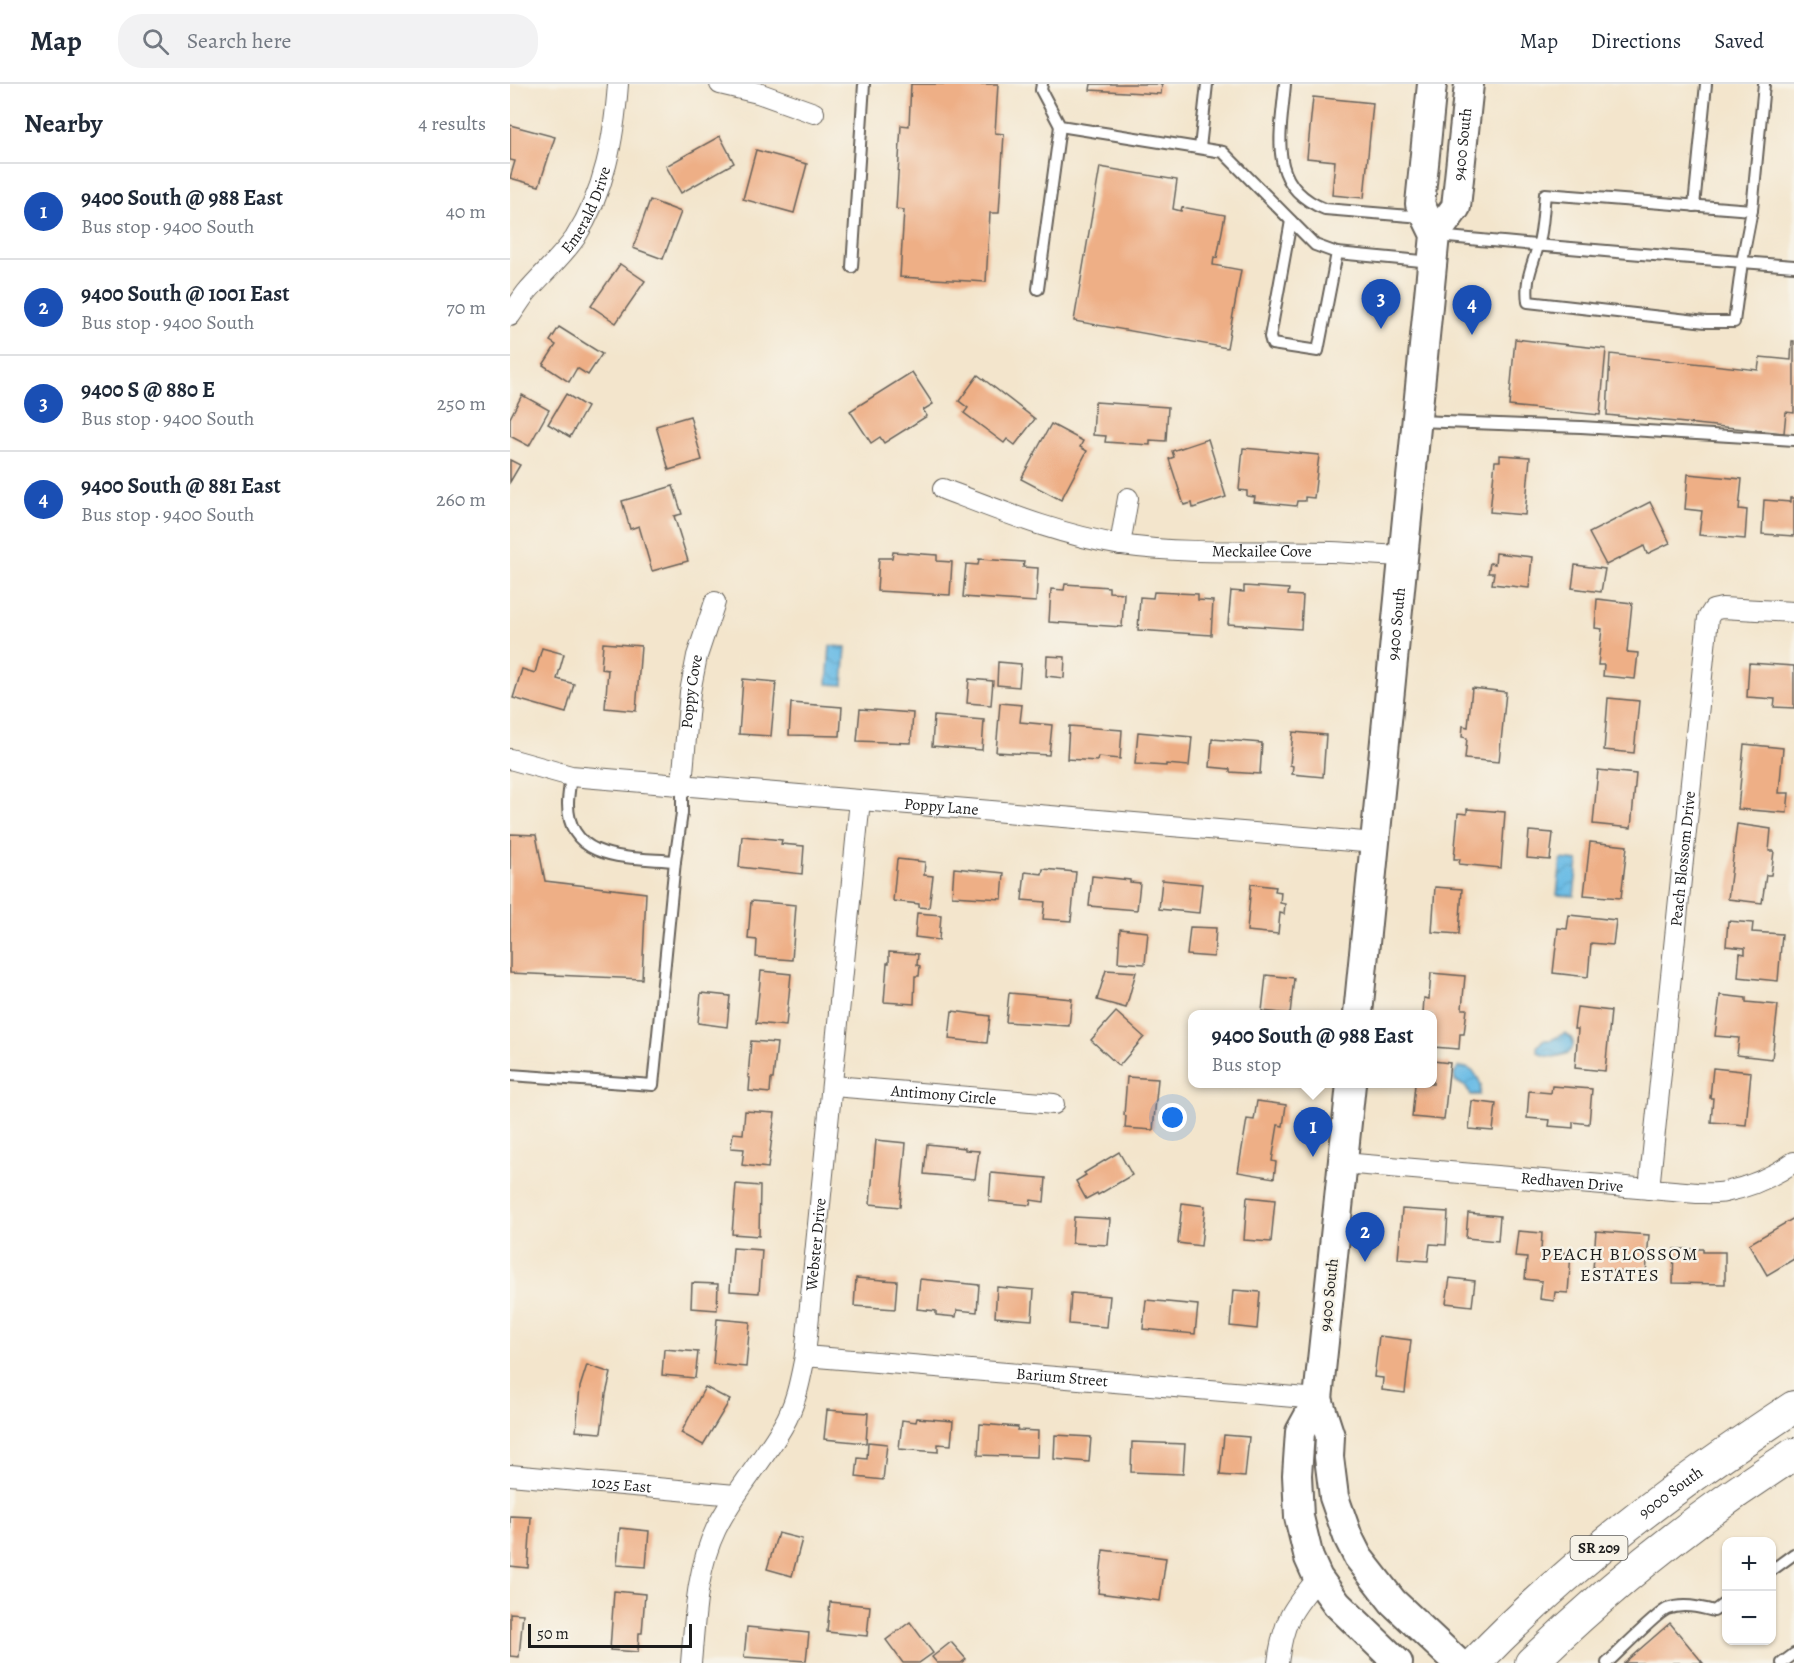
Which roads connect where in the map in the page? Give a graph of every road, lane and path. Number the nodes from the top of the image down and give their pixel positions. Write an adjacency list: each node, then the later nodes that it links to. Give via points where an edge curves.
1 (618, 84): 24 (street, Emerald Drive, via 608,165 593,204 574,238)
2 (720, 84): 11 (street)
3 (864, 84): 22 (lane)
4 (1042, 84): 12 (lane, via 1041,90)
5 (1206, 84): 13 (lane)
6 (1286, 84): 17 (lane, via 1279,149 1285,172 1296,189 1325,210)
7 (1432, 84): 17 (main road, 9400 South, via 1420,204)
8 (1469, 84): 17 (main road, 9400 South, via 1456,207)
9 (1706, 84): 14 (lane)
10 (1764, 84): 15 (lane)
11 (814, 113)
12 (1060, 126): 13 (lane); 23 (lane)
13 (1200, 148): 16 (lane, via 1223,152)
14 (1694, 206): 15 (lane); 18 (lane, via 1545,194)
15 (1752, 210): 20 (lane)
16 (1291, 221): 19 (lane, via 1315,245); 19 (lane, via 1272,344 1318,351)
17 (1431, 238): 18 (lane); 19 (lane); 25 (main road, 9400 South)
18 (1539, 245): 20 (lane); 20 (lane, via 1529,274 1528,302 1706,322 1734,322)
19 (1337, 253)
20 (1742, 262): 21 (lane)
21 (1794, 266)
22 (852, 267)
23 (1038, 288)
24 (510, 316)
25 (1417, 421): 26 (lane); 30 (main road, 9400 South)
26 (1794, 440)
27 (943, 489): 29 (street, Meckailee Cove, via 1078,537)
28 (1128, 498): 29 (street)
29 (1120, 545): 30 (street, Meckailee Cove, via 1161,550)
30 (1404, 556): 37 (main road, 9400 South)
31 (715, 602): 35 (street, Poppy Cove, via 690,692)
32 (1794, 612): 46 (street, Peach Blossom Drive, via 1722,608 1713,610 1708,618)
33 (510, 759): 34 (street, Poppy Lane)
34 (571, 776): 35 (street, Poppy Lane); 38 (lane, via 568,804 579,839 593,850 607,854)
35 (682, 784): 36 (street, Poppy Lane); 38 (lane)
36 (860, 800): 37 (street, Poppy Lane); 41 (street, Webster Drive)
37 (1376, 843): 39 (main road, 9400 South)
38 (675, 861): 40 (lane, via 653,1085)
39 (1358, 1010)
40 (510, 1075)
41 (833, 1086): 43 (street, Antimony Circle); 47 (street, Webster Drive)
42 (1350, 1088): 45 (main road, 9400 South)
43 (1054, 1104)
44 (1794, 1162): 46 (street, Redhaven Drive, via 1723,1193)
45 (1343, 1163): 46 (street, Redhaven Drive); 48 (main road, 9400 South)
46 (1649, 1189)
47 (805, 1356): 48 (street, Barium Street); 52 (street, Webster Drive, via 797,1395 784,1425)
48 (1318, 1399): 55 (main road, 9400 South, via 1300,1432 1297,1494 1303,1537); 61 (main road, 9400 South, via 1330,1436 1334,1497 1358,1557 1394,1602)
49 (1794, 1407): 62 (main road, 9000 South / SR 209, via 1631,1521 1570,1572)
50 (1794, 1454): 63 (main road, SR 209, via 1680,1535)
51 (510, 1475): 52 (street, 1025 East)
52 (735, 1495): 58 (street, Webster Drive, via 715,1530 705,1558)
53 (1794, 1554): 54 (lane)
54 (1776, 1567)
55 (1318, 1578): 59 (street, via 1288,1617); 60 (main road, 9400 South, via 1353,1622)
56 (1722, 1605): 64 (lane, via 1714,1611 1690,1606 1665,1609)
57 (1794, 1654): 65 (lane)
58 (691, 1663)
59 (1278, 1663)
60 (1398, 1663)
61 (1458, 1663)
62 (1475, 1663)
63 (1531, 1663)
64 (1607, 1663)
65 (1782, 1663)

